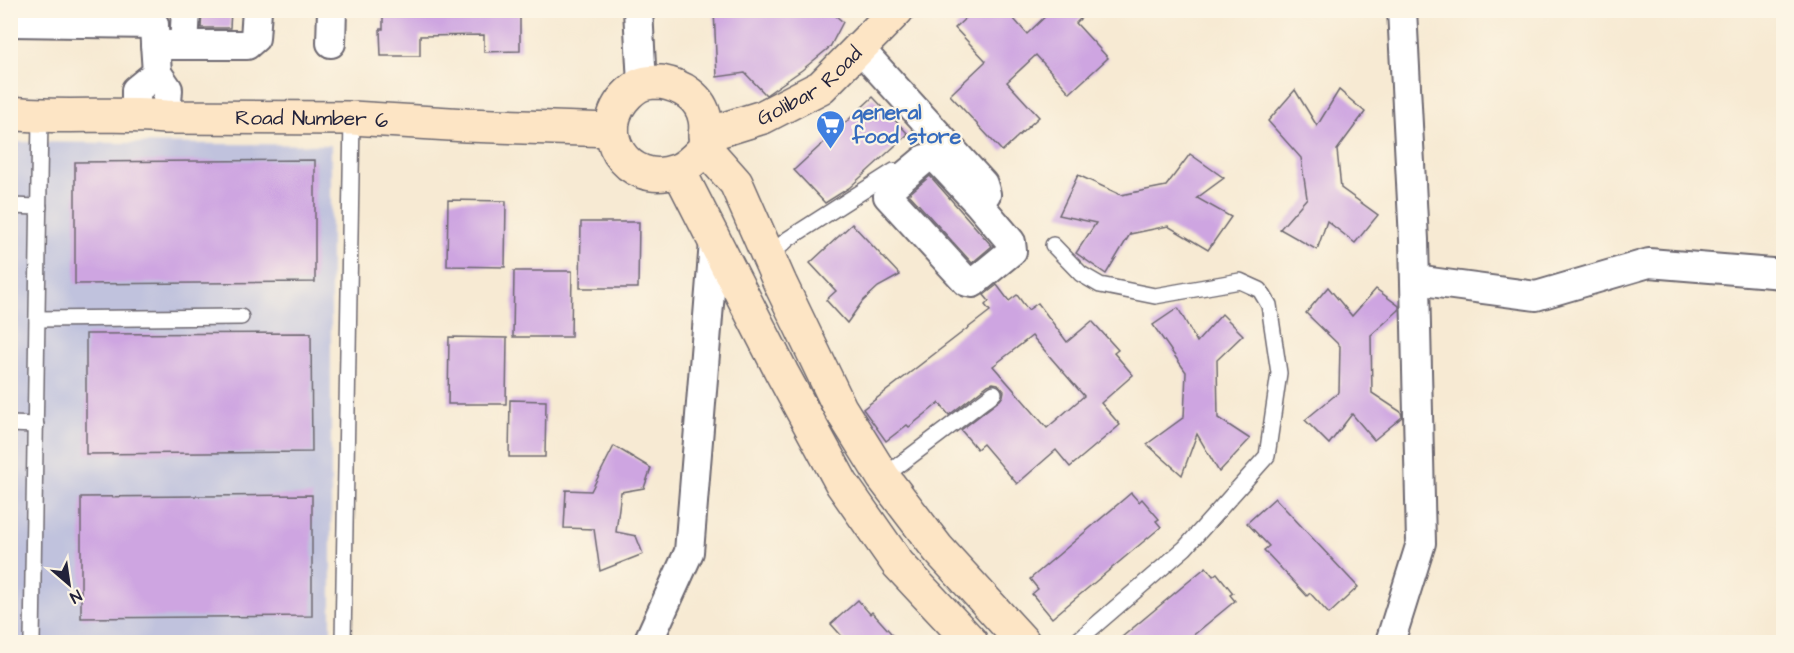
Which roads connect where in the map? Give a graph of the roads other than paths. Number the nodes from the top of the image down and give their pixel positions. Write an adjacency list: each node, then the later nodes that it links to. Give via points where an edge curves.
1 (186, 10): 12 (street)
2 (257, 10): 12 (street, via 255,38 247,45)
3 (332, 10): 11 (street)
4 (638, 10): 14 (street)
5 (658, 10): 14 (street)
6 (897, 10): 13 (street, Golibar Road)
7 (1402, 10): 29 (street)
8 (66, 17): 9 (street); 10 (street)
9 (10, 22)
10 (155, 38): 12 (street); 16 (street, via 168,89)
11 (332, 43)
12 (184, 45)
13 (860, 49): 19 (street, Golibar Road, via 821,87); 22 (street, via 983,184 986,195)
14 (652, 83): 18 (street, via 632,90 621,101); 19 (street, via 676,85 690,93 705,119)
15 (25, 115): 16 (street, Road Number 6); 24 (lane)
16 (151, 116): 17 (street, Road Number 6)
17 (352, 118): 18 (street, Road Number 6); 39 (lane)
18 (612, 130): 21 (street, via 622,158 634,168 648,174)
19 (705, 141): 21 (street, Golibar Road, via 691,162); 27 (street, via 736,183)
20 (904, 165): 27 (lane, via 788,239)
21 (678, 171): 25 (street)
22 (978, 203): 22 (street, via 935,157 925,159 898,181 888,196 967,282 974,283 1012,250 1011,242)
23 (10, 206): 24 (lane)
24 (39, 207): 32 (lane)
25 (714, 242): 30 (street); 40 (street, via 689,552)
26 (1053, 245): 43 (lane, via 1081,274 1100,285 1155,296 1240,281 1260,290 1269,306 1279,373 1267,456 1185,548)
27 (774, 270): 30 (street); 36 (street, via 840,408)
28 (1784, 274): 29 (street, via 1649,263 1536,296)
29 (1415, 280): 44 (street, via 1421,543)
30 (746, 303): 37 (street)
31 (241, 316): 32 (lane)
32 (37, 319): 35 (lane)
33 (994, 393): 36 (lane)
34 (10, 424): 35 (lane)
35 (36, 425): 38 (lane)
36 (882, 477): 37 (street); 42 (street, via 939,549)
37 (851, 496): 41 (street, via 898,564)
38 (32, 642)
39 (343, 642)
40 (648, 642)
41 (971, 642)
42 (1023, 642)
43 (1076, 642)
44 (1390, 642)

